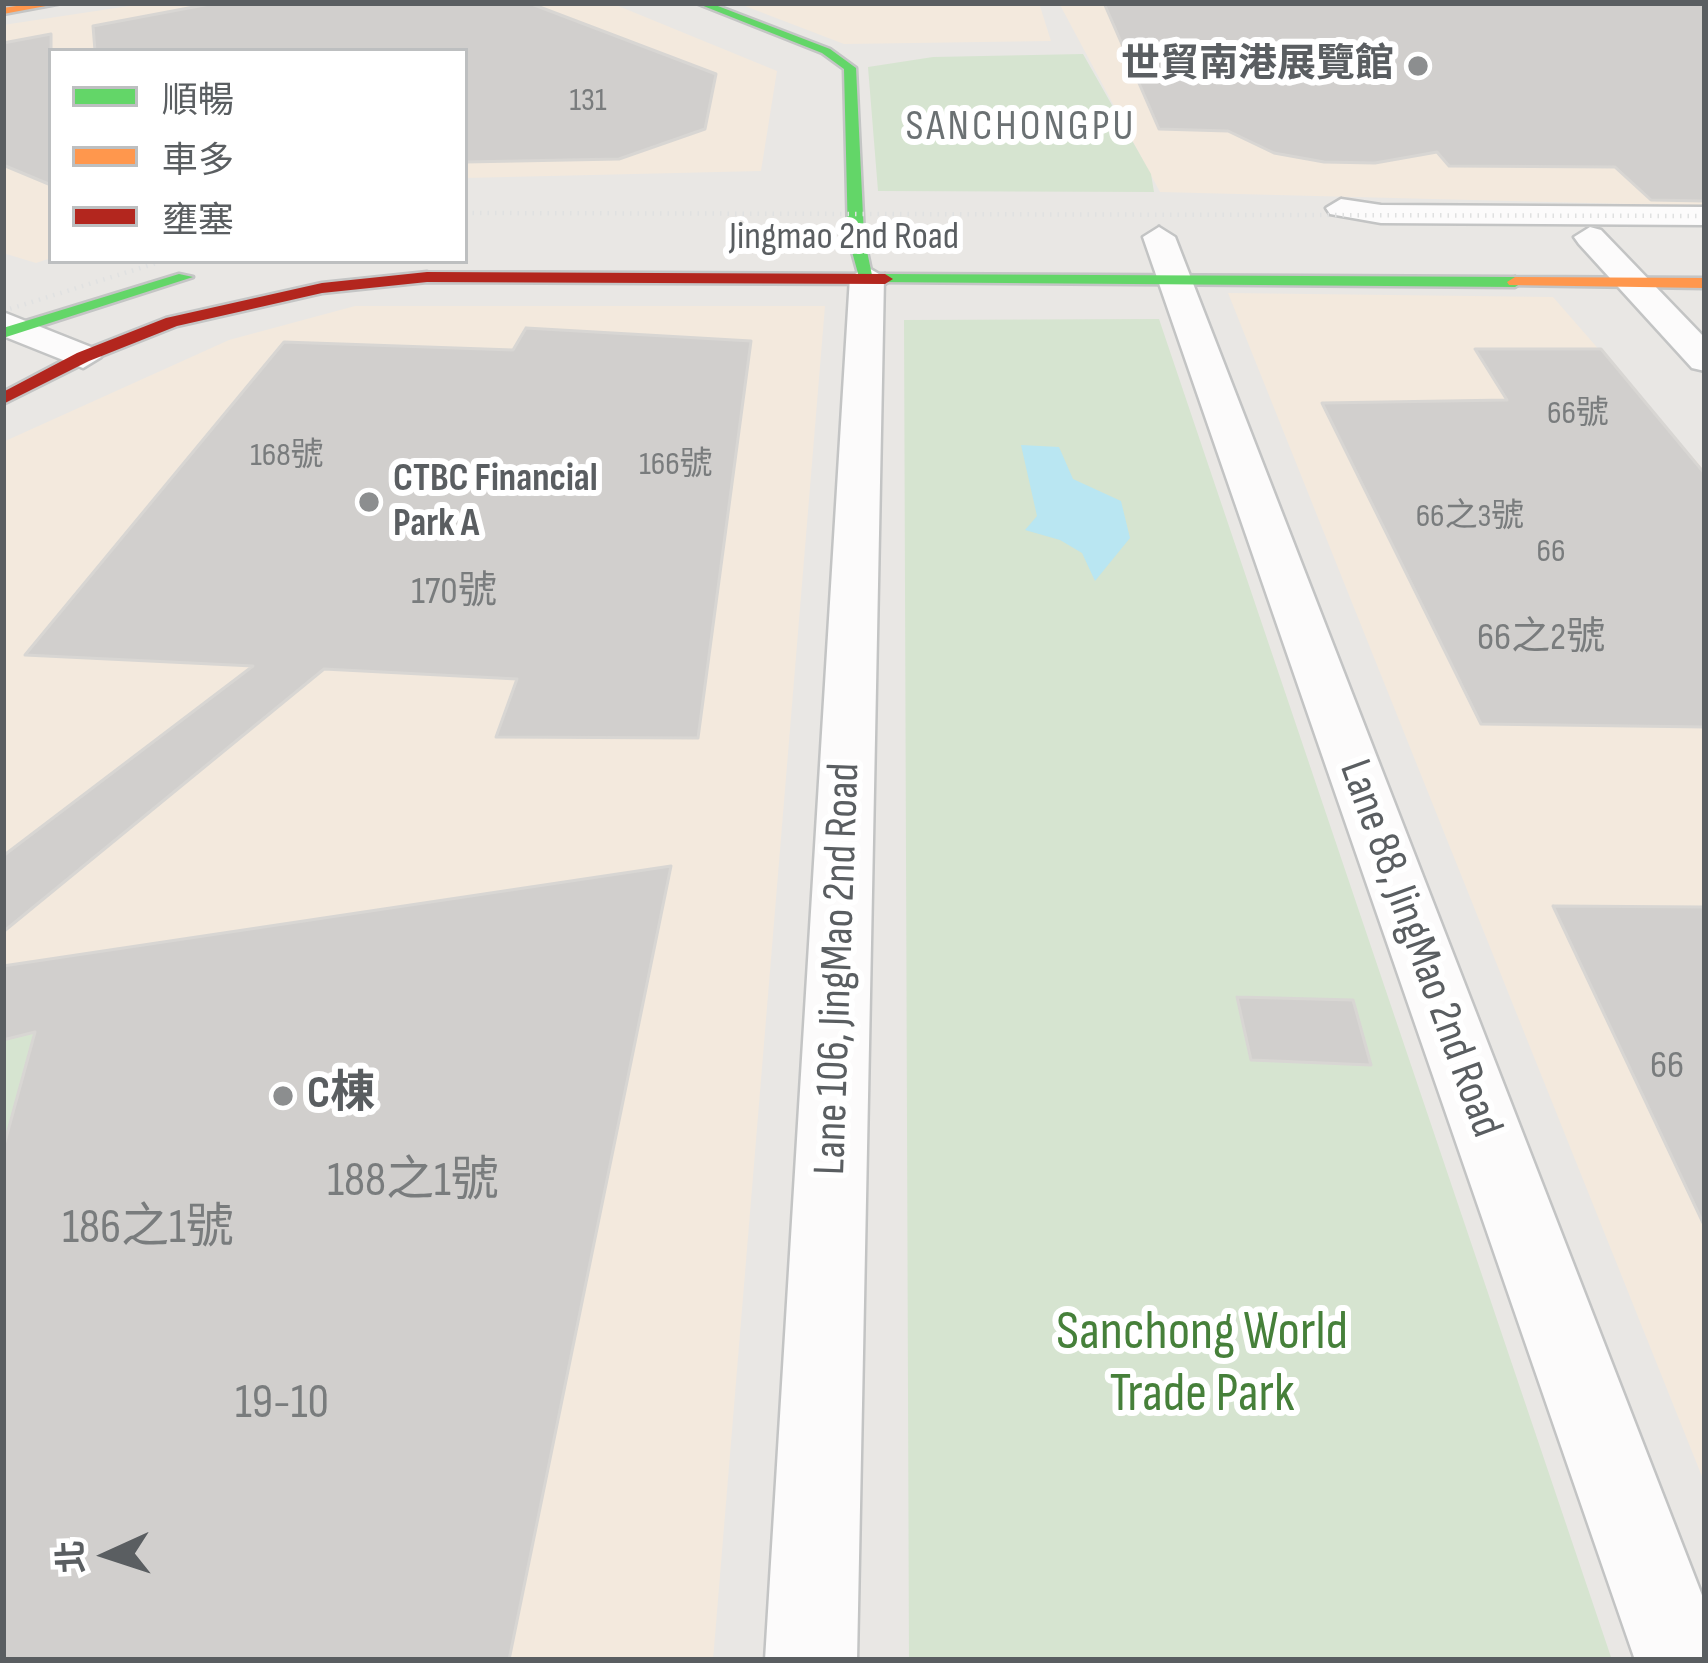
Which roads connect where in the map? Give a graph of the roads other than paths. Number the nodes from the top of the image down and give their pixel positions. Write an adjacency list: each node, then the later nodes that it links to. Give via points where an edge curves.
1 (58, 3): 3 (main road)
2 (700, 3): 8 (main road, via 826,51 850,68)
3 (3, 11)
4 (1705, 216): 5 (street, via 1381,214)
5 (1341, 223): 6 (main road)
6 (1589, 237): 7 (main road); 11 (street)
7 (1705, 238)
8 (859, 247): 9 (main road, Jingmao 2nd Road); 14 (main road, Jingmao 2nd Road, via 374,281 172,322); 17 (street, Lane 106, JingMao 2nd Road)
9 (1166, 248): 11 (main road, Jingmao 2nd Road); 18 (street, Lane 88, JingMao 2nd Road)
10 (206, 273): 13 (main road)
11 (1631, 282): 12 (main road, Jingmao 2nd Road); 15 (street)
12 (1705, 283)
13 (7, 328): 14 (street)
14 (83, 357): 16 (main road, Jingmao 2nd Road)
15 (1705, 360)
16 (3, 399)
17 (811, 1660)
18 (1681, 1660)

